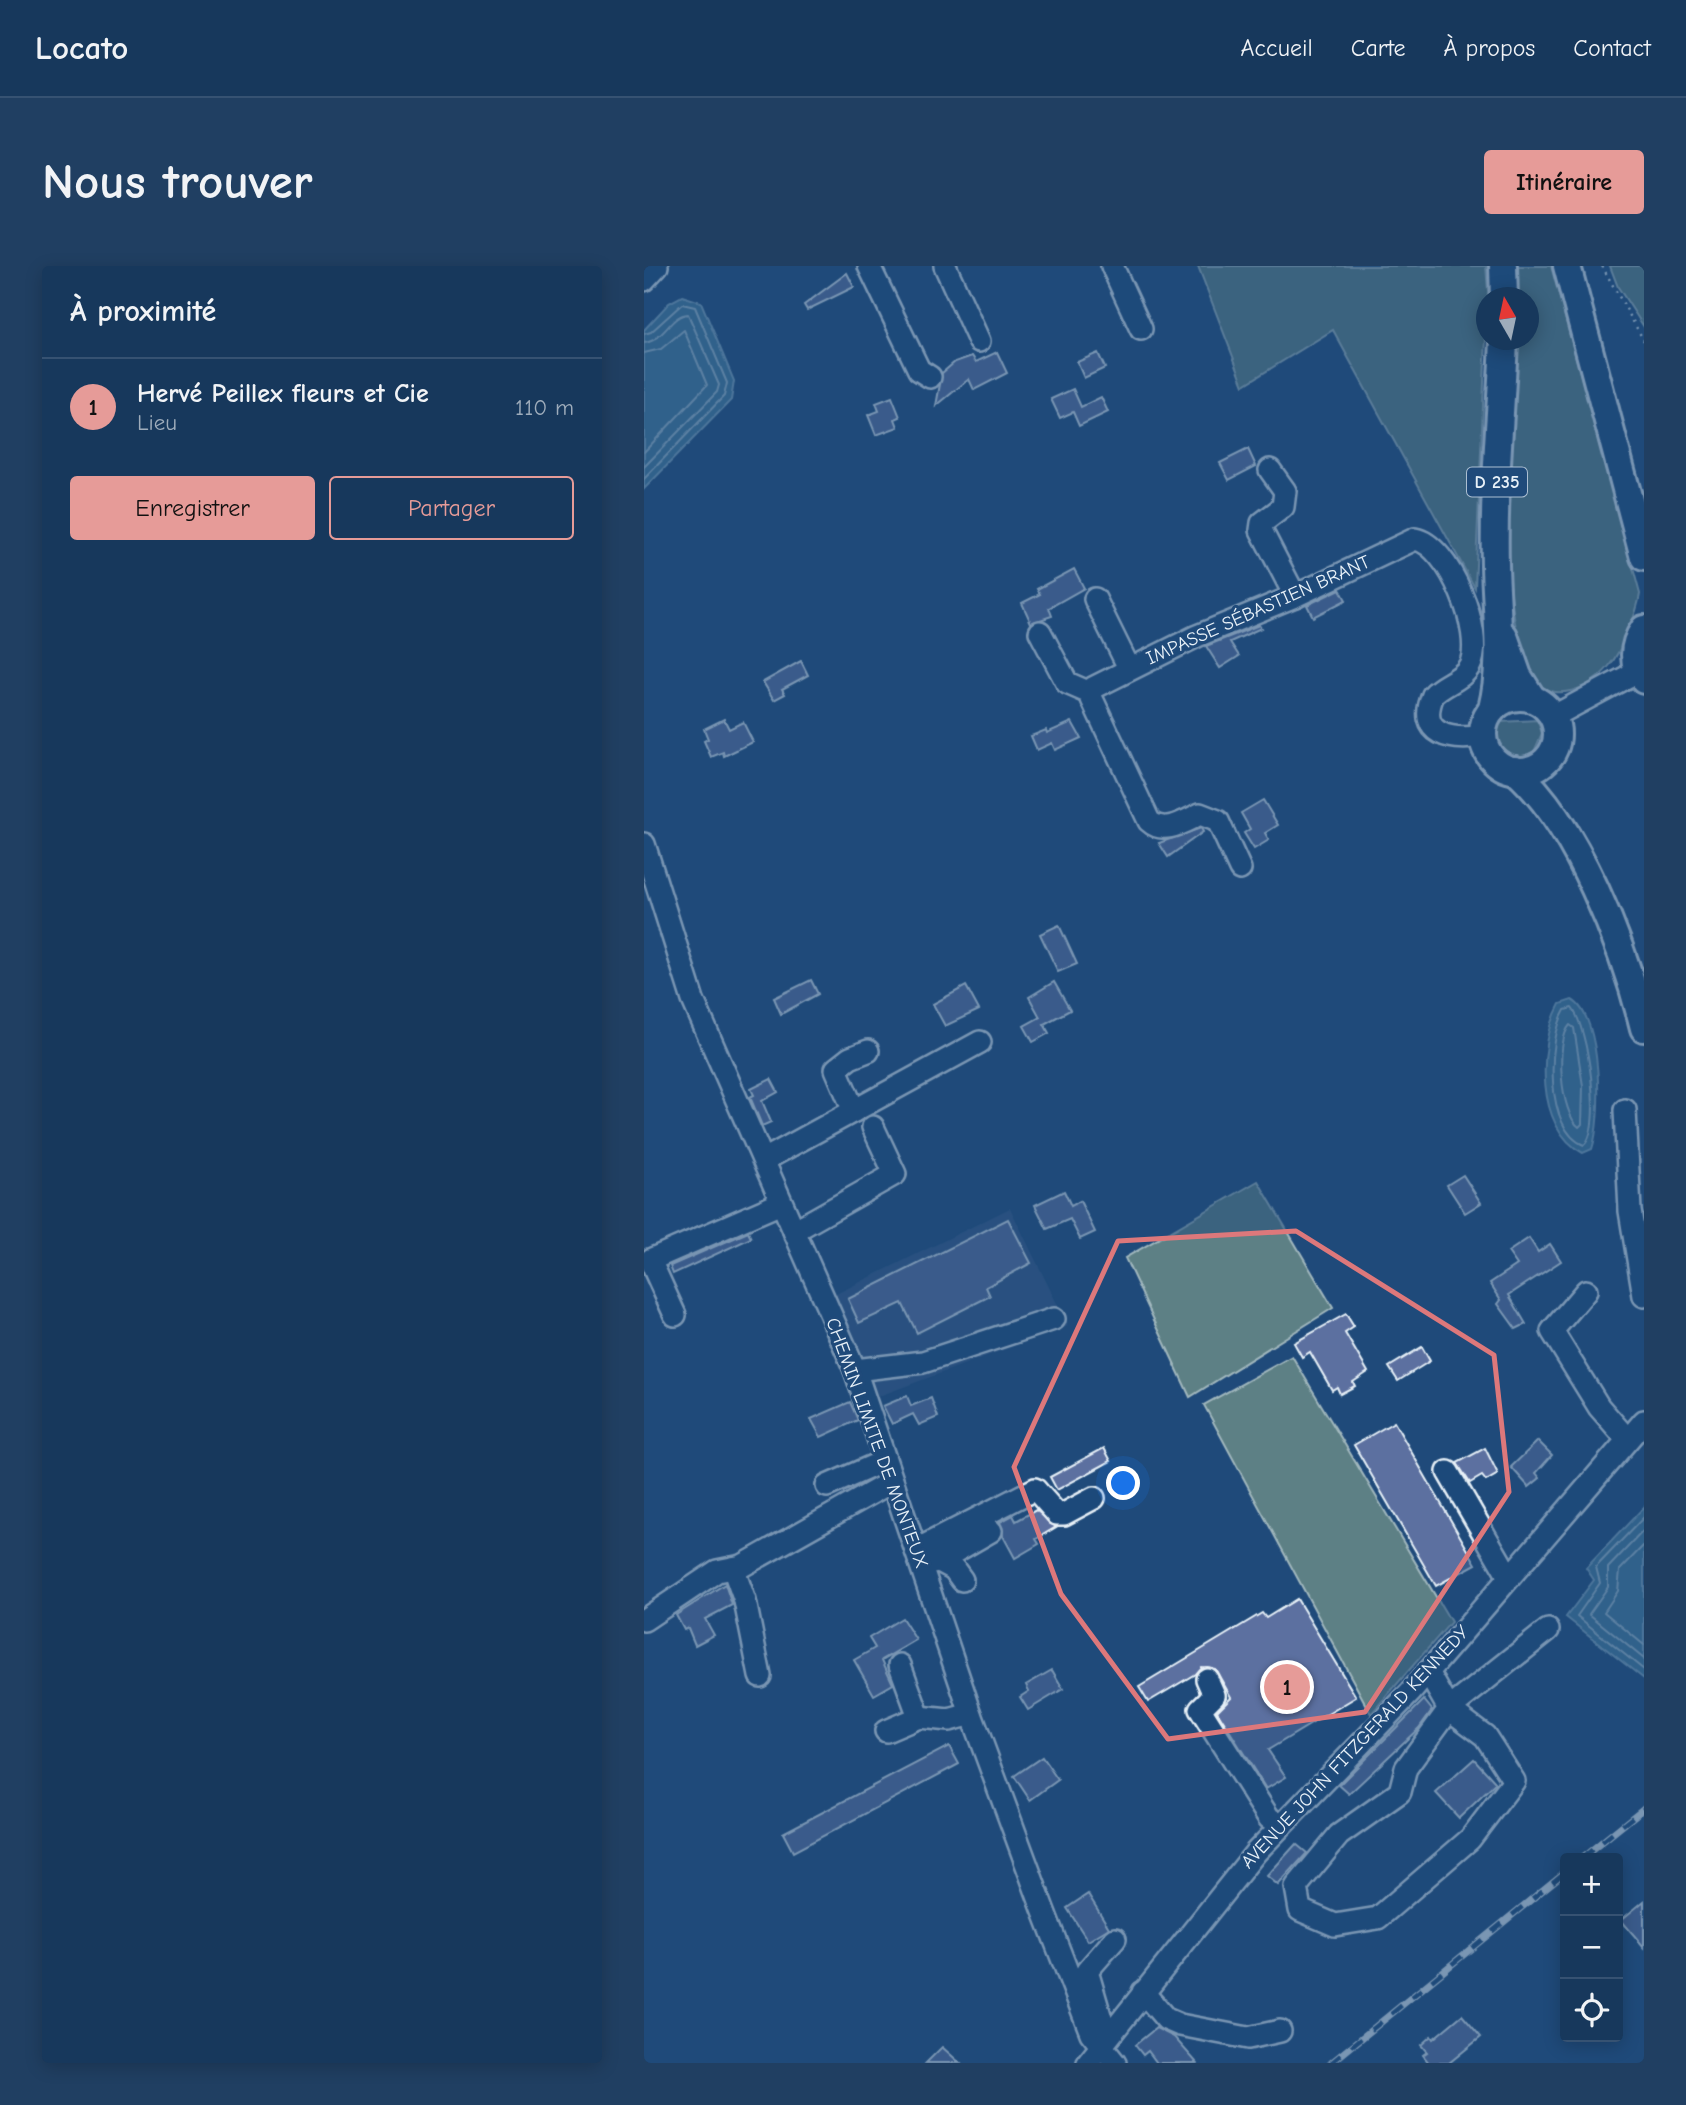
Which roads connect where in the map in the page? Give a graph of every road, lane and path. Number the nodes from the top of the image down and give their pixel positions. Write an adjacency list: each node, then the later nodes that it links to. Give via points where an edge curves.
1 (657, 266): 8 (street)
2 (869, 266): 14 (street, via 919,370)
3 (945, 266): 11 (street)
4 (1112, 266): 10 (street)
5 (1503, 266): 9 (main road)
6 (1567, 266): 16 (main road)
7 (1602, 266): 12 (path)
8 (644, 280)
9 (1504, 287)
10 (1141, 329)
11 (979, 341)
12 (1644, 341)
13 (1504, 350): 19 (main road, D 235, via 1495,543)
14 (930, 377)
15 (1270, 470): 17 (street, via 1285,491 1283,507 1262,523 1261,530)
16 (1644, 558)
17 (1295, 596): 22 (street, IMPASSE SÉBASTIEN BRANT); 28 (street, IMPASSE SÉBASTIEN BRANT, via 1405,541 1425,541 1432,546 1460,589 1474,650 1465,673 1433,695 1429,717 1444,737)
18 (1095, 599): 22 (street)
19 (1500, 625): 25 (main road, D 235, via 1518,676); 26 (main road, D 235)
20 (1644, 629): 23 (main road, via 1634,654)
21 (1040, 632): 24 (street, via 1067,683)
22 (1129, 668): 24 (street, IMPASSE SÉBASTIEN BRANT)
23 (1641, 675): 27 (street)
24 (1090, 693): 33 (street, via 1149,821 1167,828 1200,814 1218,821)
25 (1532, 698): 26 (main road, via 1513,697); 27 (main road)
26 (1492, 709): 28 (main road)
27 (1553, 716): 29 (main road, via 1557,739)
28 (1483, 736): 30 (main road, via 1494,761)
29 (1552, 754): 30 (main road, via 1537,767); 31 (main road)
30 (1515, 771): 31 (main road)
31 (1565, 830): 34 (main road, via 1619,952)
32 (644, 844): 40 (street, CHEMIN LIMITE DE MONTEUX, via 692,1000)
33 (1240, 869)
34 (1644, 1028)
35 (980, 1042): 38 (street)
36 (868, 1051): 38 (street, via 835,1069)
37 (1625, 1110): 44 (street, via 1630,1211)
38 (854, 1111): 40 (street)
39 (873, 1127): 42 (street, via 895,1174)
40 (764, 1160): 41 (street, CHEMIN LIMITE DE MONTEUX)
41 (781, 1203): 42 (street, CHEMIN LIMITE DE MONTEUX); 45 (street, via 650,1260)
42 (794, 1230): 47 (street, CHEMIN LIMITE DE MONTEUX)
43 (1586, 1291): 49 (street, via 1552,1331 1599,1407)
44 (1644, 1296)
45 (675, 1315)
46 (1054, 1319): 47 (street, via 923,1362)
47 (855, 1370): 50 (street, CHEMIN LIMITE DE MONTEUX)
48 (1644, 1421): 49 (street, AVENUE JOHN FITZGERALD KENNEDY)
49 (1627, 1439): 58 (street, AVENUE JOHN FITZGERALD KENNEDY)
50 (884, 1461): 52 (street, CHEMIN LIMITE DE MONTEUX); 53 (street)
51 (1448, 1472): 58 (street)
52 (891, 1482): 56 (street, CHEMIN LIMITE DE MONTEUX); 57 (street)
53 (827, 1486)
54 (1094, 1498): 56 (street, via 1056,1514 1035,1489)
55 (991, 1531): 56 (street)
56 (925, 1558): 59 (street, via 954,1569); 67 (street, CHEMIN LIMITE DE MONTEUX)
57 (733, 1567): 60 (street, via 717,1571); 64 (street)
58 (1509, 1577): 63 (street, AVENUE JOHN FITZGERALD KENNEDY)
59 (962, 1580)
60 (644, 1620)
61 (1548, 1630): 66 (street)
62 (900, 1665): 68 (street)
63 (1428, 1672): 66 (street); 70 (street, AVENUE JOHN FITZGERALD KENNEDY)
64 (760, 1676)
65 (1207, 1679): 70 (street, via 1214,1695 1200,1709 1269,1818)
66 (1449, 1709): 66 (street, via 1406,1768 1400,1792 1339,1835 1296,1886 1300,1910 1335,1925 1378,1918 1470,1839 1514,1781 1485,1736)
67 (971, 1714): 68 (street, via 949,1720); 74 (street, CHEMIN LIMITE DE MONTEUX)
68 (919, 1717): 69 (street)
69 (886, 1731)
70 (1280, 1825): 72 (street, AVENUE JOHN FITZGERALD KENNEDY)
71 (1115, 1939): 74 (street, via 1087,1971)
72 (1143, 1992): 73 (street, via 1166,2019 1180,2025 1248,2038); 74 (street, AVENUE JOHN FITZGERALD KENNEDY)
73 (1280, 2031)
74 (1099, 2049): 75 (street)
75 (1115, 2063)

